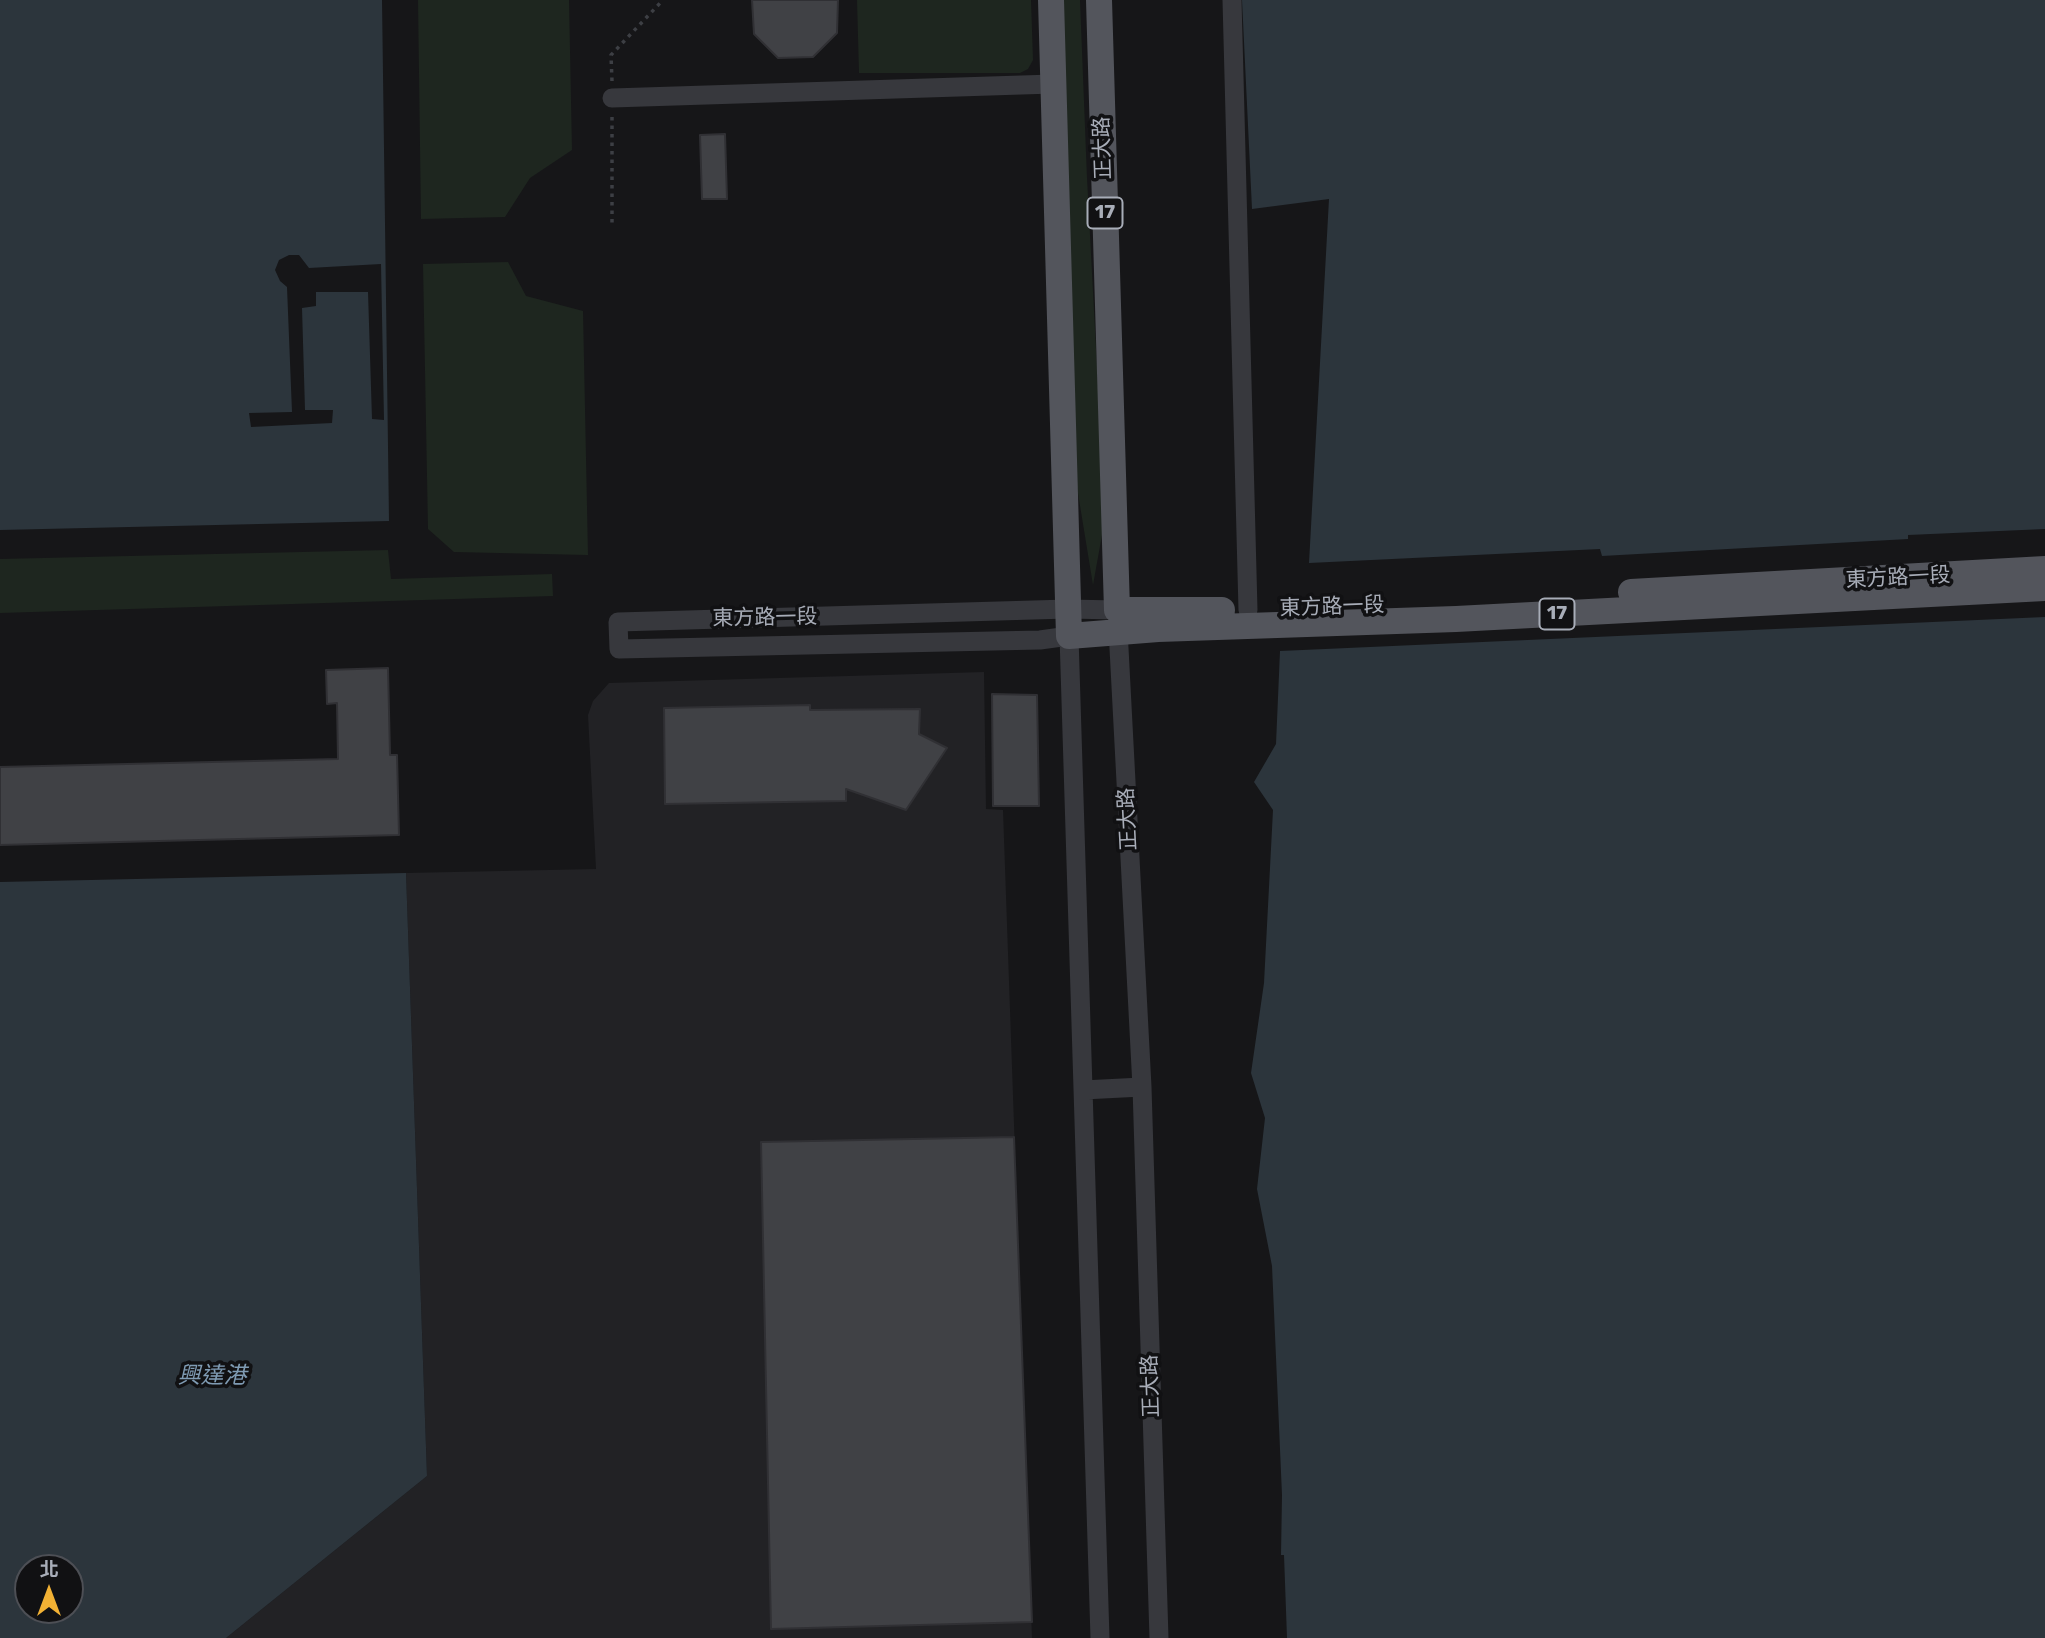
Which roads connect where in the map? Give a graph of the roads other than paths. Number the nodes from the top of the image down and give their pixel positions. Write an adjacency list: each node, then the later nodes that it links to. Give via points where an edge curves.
1 (1051, 0): 4 (main road, 17)
2 (1099, 0): 10 (main road, 正大路 / 17)
3 (1232, 0): 9 (street)
4 (1053, 83): 5 (street); 8 (main road, 17)
5 (612, 98)
6 (2045, 569): 9 (main road, 東方路一段 / 17)
7 (2045, 588): 10 (main road, 東方路一段 / 17, via 1470,618)
8 (1068, 609): 10 (street, 東方路一段); 11 (main road, 17); 11 (street, 東方路一段, via 618,622 619,649)
9 (1248, 610): 10 (main road, 東方路一段 / 17)
10 (1117, 621): 11 (main road, 東方路一段 / 17); 12 (street, 正大路)
11 (1069, 636): 13 (street)
12 (1142, 1087): 13 (street); 15 (street, 正大路)
13 (1083, 1090): 14 (street)
14 (1100, 1638)
15 (1159, 1638)

